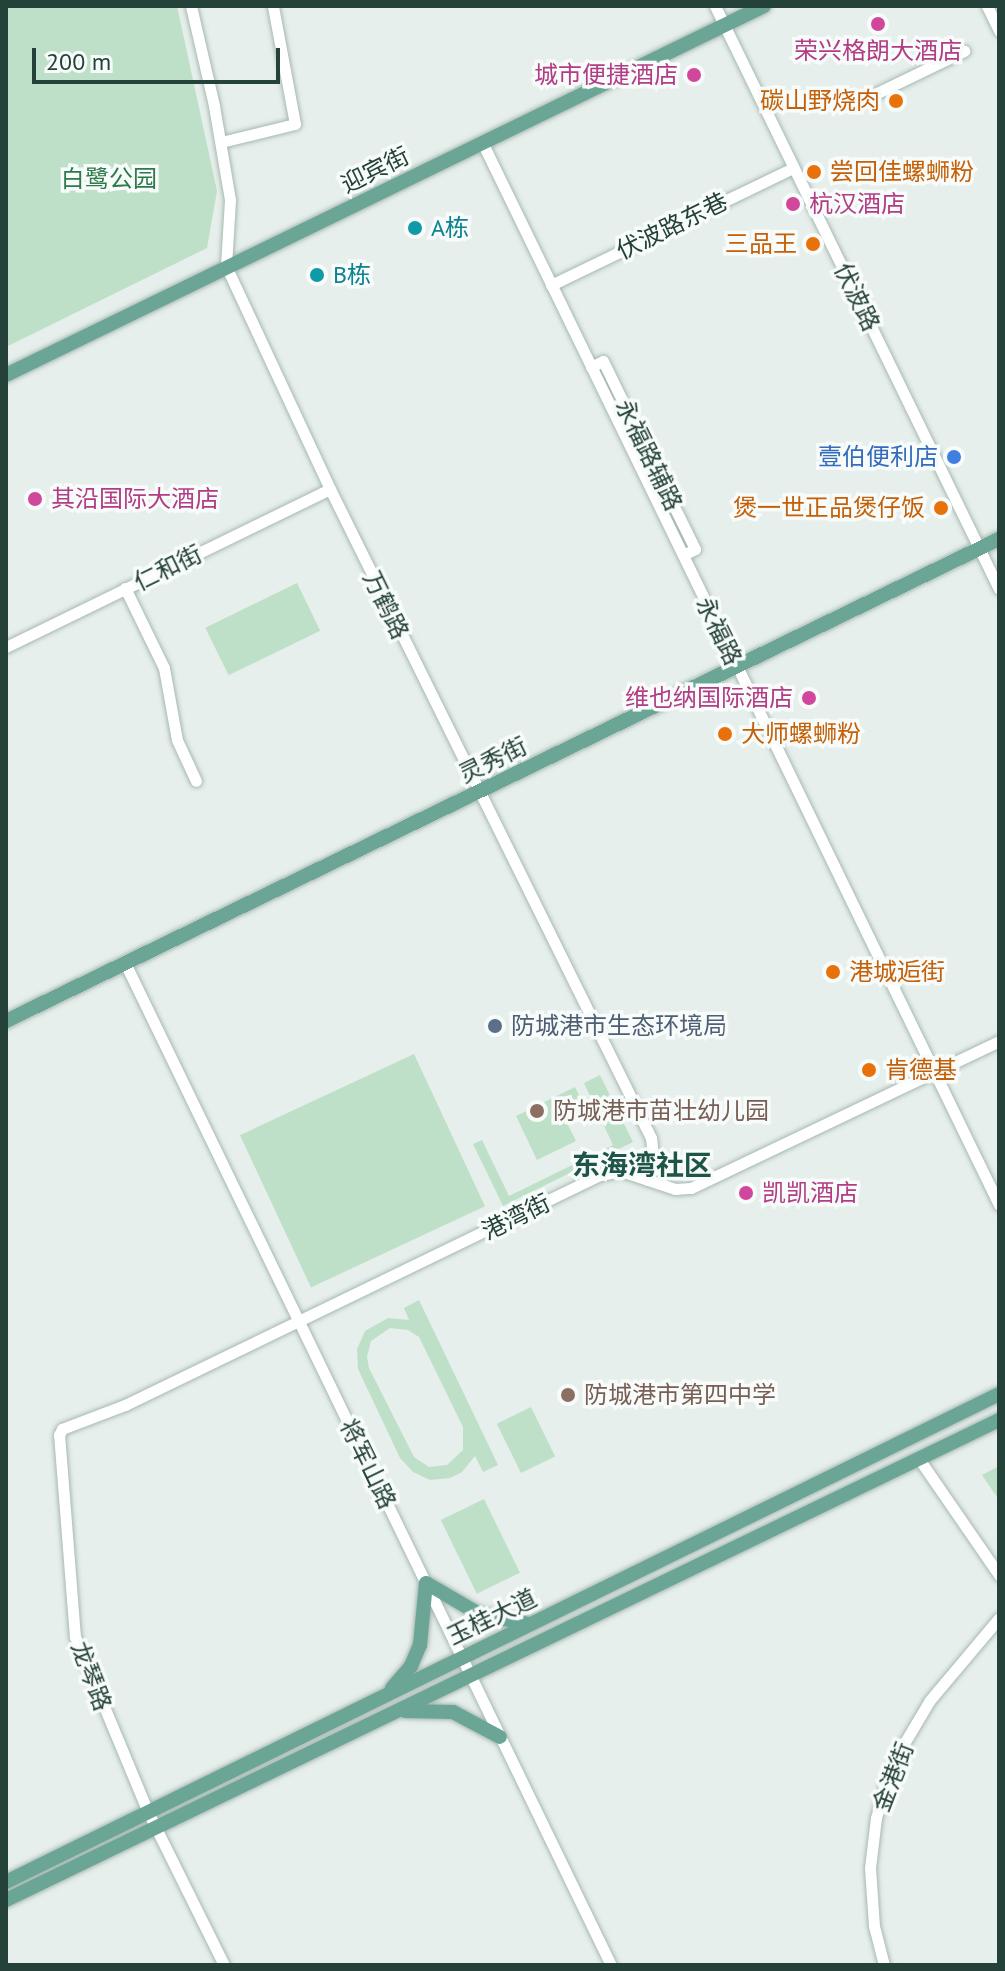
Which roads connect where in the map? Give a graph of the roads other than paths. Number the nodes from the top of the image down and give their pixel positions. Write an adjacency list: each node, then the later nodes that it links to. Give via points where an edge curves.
1 (191, 6): 10 (street, 万鹤路)
2 (273, 6): 10 (street, via 295,124)
3 (715, 6): 6 (street, 伏波路)
4 (764, 6): 6 (main road, 迎宾街)
5 (987, 6): 7 (street)
6 (724, 25): 11 (main road, 迎宾街); 12 (street, 伏波路)
7 (999, 31)
8 (964, 51): 9 (street)
9 (877, 93)
10 (221, 142): 13 (street, 万鹤路, via 230,200)
11 (482, 142): 13 (main road, 迎宾街); 14 (street)
12 (793, 168): 14 (street, 伏波路东巷); 18 (street, 伏波路)
13 (226, 266): 15 (main road, 迎宾街); 16 (street, 万鹤路)
14 (551, 285): 19 (street, 永福路辅路, via 591,367 603,361 695,549)
15 (6, 375)
16 (330, 489): 20 (street, 仁和街); 25 (street, 万鹤路)
17 (999, 539): 18 (main road, 灵秀街)
18 (980, 549): 21 (street, 伏波路); 23 (main road, 灵秀街)
19 (683, 555): 23 (street, 永福路)
20 (125, 588): 22 (street, 仁和街); 24 (street, via 164,668 177,740)
21 (999, 589)
22 (6, 647)
23 (737, 667): 25 (main road, 灵秀街); 29 (street, 永福路)
24 (196, 781)
25 (479, 792): 26 (main road, 灵秀街); 30 (street, 万鹤路, via 651,1138 654,1161)
26 (125, 963): 27 (main road, 灵秀街); 32 (street, 将军山路)
27 (6, 1021)
28 (999, 1041): 29 (street, 港湾街)
29 (934, 1072): 30 (street, 港湾街, via 702,1183 675,1189); 31 (street, 永福路)
30 (647, 1180): 32 (street, 港湾街, via 621,1171 600,1175)
31 (999, 1205)
32 (299, 1323): 34 (street, 港湾街); 38 (street, 将军山路)
33 (999, 1394): 40 (main road, 玉桂大道)
34 (125, 1405): 46 (street, 龙琴路, via 62,1429 59,1435 75,1637)
35 (999, 1420): 36 (main road, 玉桂大道)
36 (919, 1459): 37 (street); 42 (main road, 玉桂大道)
37 (999, 1575)
38 (426, 1583): 40 (main road, via 479,1614); 41 (street, 将军山路); 43 (main road, via 420,1645 411,1666)
39 (999, 1618): 52 (street, 金港街, via 930,1700 885,1786 870,1868 874,1926)
40 (529, 1624): 41 (main road, 玉桂大道)
41 (461, 1657): 42 (street, 将军山路); 43 (main road, 玉桂大道)
42 (470, 1675): 44 (main road, 玉桂大道); 45 (street, 将军山路)
43 (386, 1694): 46 (main road, 玉桂大道)
44 (396, 1711): 45 (main road, via 453,1712); 47 (main road, 玉桂大道)
45 (500, 1737): 51 (street, 将军山路)
46 (148, 1812): 47 (street, 龙琴路); 48 (main road, 玉桂大道)
47 (156, 1828): 49 (main road, 玉桂大道); 50 (street, 龙琴路)
48 (6, 1882)
49 (6, 1900)
50 (224, 1965)
51 (611, 1965)
52 (884, 1965)

